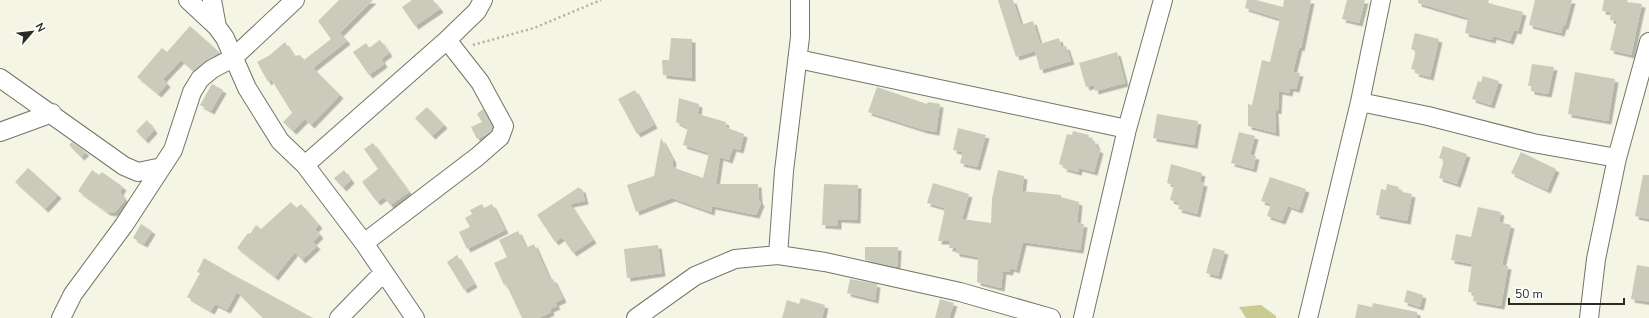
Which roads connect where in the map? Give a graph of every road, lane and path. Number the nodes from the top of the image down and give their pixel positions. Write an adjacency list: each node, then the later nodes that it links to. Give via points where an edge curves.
1 (188, 0): 9 (street)
2 (212, 0): 9 (street)
3 (295, 0): 12 (street)
4 (483, 0): 11 (street)
5 (601, 0): 11 (path, via 534,28 492,40)
6 (800, 0): 13 (street)
7 (1163, 0): 17 (street)
8 (1381, 0): 15 (street)
9 (217, 27): 12 (street, via 225,38)
10 (1649, 42): 19 (street)
11 (451, 45): 20 (street); 22 (street, via 480,82 504,126 500,137)
12 (233, 58): 20 (street, via 247,88 280,141); 21 (street, via 212,68 200,79 192,92 173,150)
13 (798, 59): 17 (street); 23 (street, via 784,170)
14 (0, 78): 16 (street)
15 (1360, 102): 19 (street, via 1428,116 1533,143); 31 (street)
16 (52, 113): 18 (street); 21 (street, via 124,166 138,172)
17 (1127, 129): 30 (street)
18 (0, 132)
19 (1617, 158): 32 (street, via 1596,259)
20 (305, 165): 22 (street)
21 (162, 167): 25 (street, via 73,294)
22 (364, 243): 24 (street)
23 (778, 255): 28 (street, via 735,260 695,276); 29 (street, via 825,262 960,292)
24 (383, 273): 26 (street); 27 (street)
25 (61, 318)
26 (339, 318)
27 (415, 318)
28 (636, 318)
29 (1051, 318)
30 (1083, 318)
31 (1308, 318)
32 (1589, 318)

